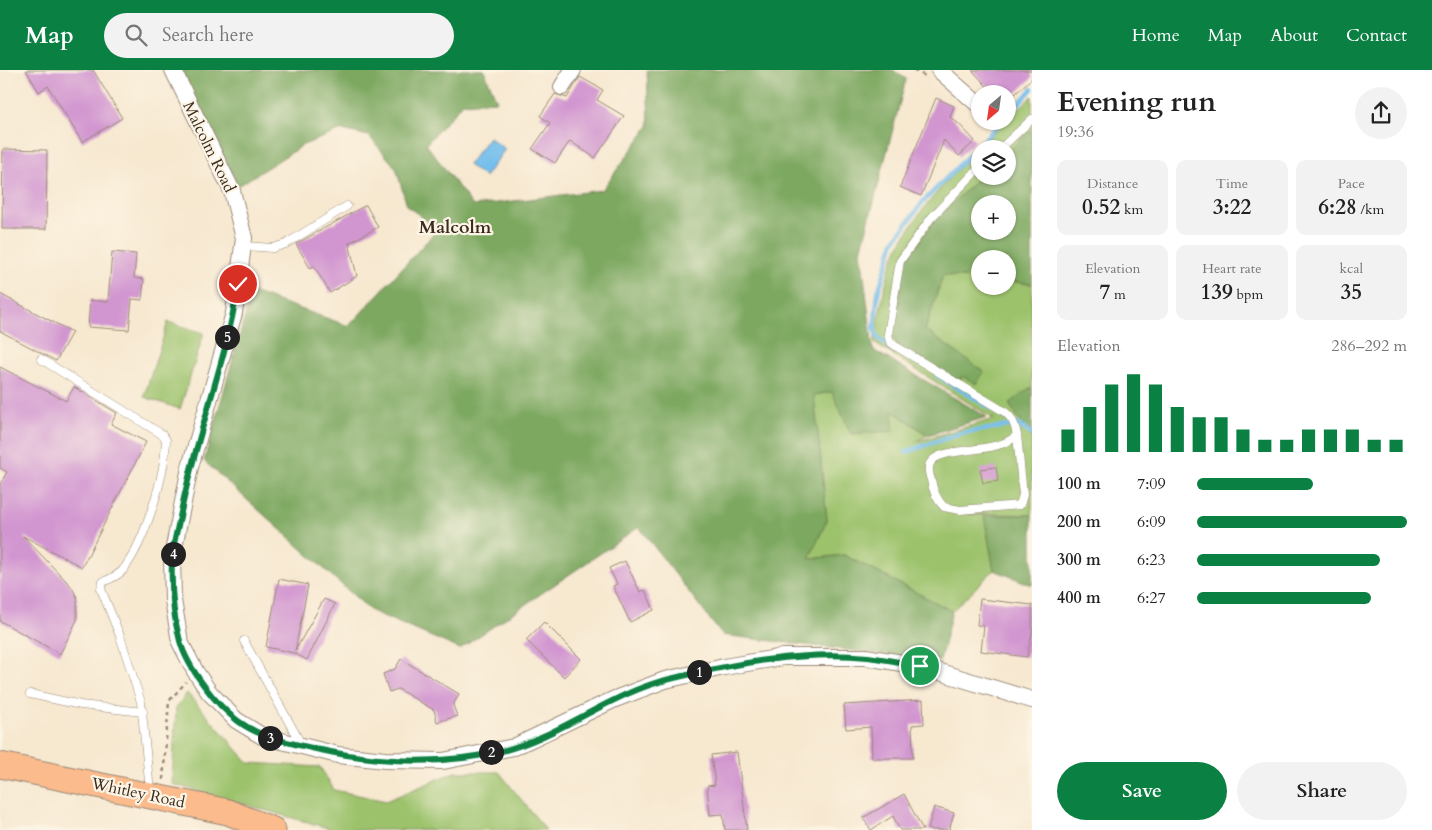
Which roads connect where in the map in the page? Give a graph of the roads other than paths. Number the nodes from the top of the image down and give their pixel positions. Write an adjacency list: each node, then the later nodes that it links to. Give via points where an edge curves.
1 (173, 70): 10 (street, Malcolm Road, via 232,191 244,238)
2 (573, 70): 4 (street)
3 (939, 70): 5 (street)
4 (562, 87)
5 (971, 98)
6 (1032, 119): 7 (lane)
7 (1010, 140)
8 (971, 176): 12 (lane, via 931,218 900,261 888,334 890,342 897,347 1010,416)
9 (347, 206): 10 (lane, via 286,244 264,248)
10 (242, 246): 17 (street, Malcolm Road, via 234,313 190,467 172,557 173,600 180,642 209,692 236,720 262,736)
11 (42, 359): 16 (lane, via 163,435 166,440 158,491 136,548 122,570 103,582 101,589 120,636)
12 (1017, 435): 12 (lane, via 1023,495 1020,505 960,510 944,507 934,493 928,466 935,457 1004,444)
13 (244, 641): 17 (lane)
14 (30, 694): 16 (lane, via 81,705)
15 (1032, 700): 17 (street, Malcolm Road, via 920,666 866,657 783,657 665,680 502,750 443,761 385,760 338,755)
16 (142, 712): 19 (lane)
17 (302, 746)
18 (0, 765): 19 (main road, Whitley Road)
19 (150, 792): 20 (main road, Whitley Road, via 228,812)
20 (273, 830)

